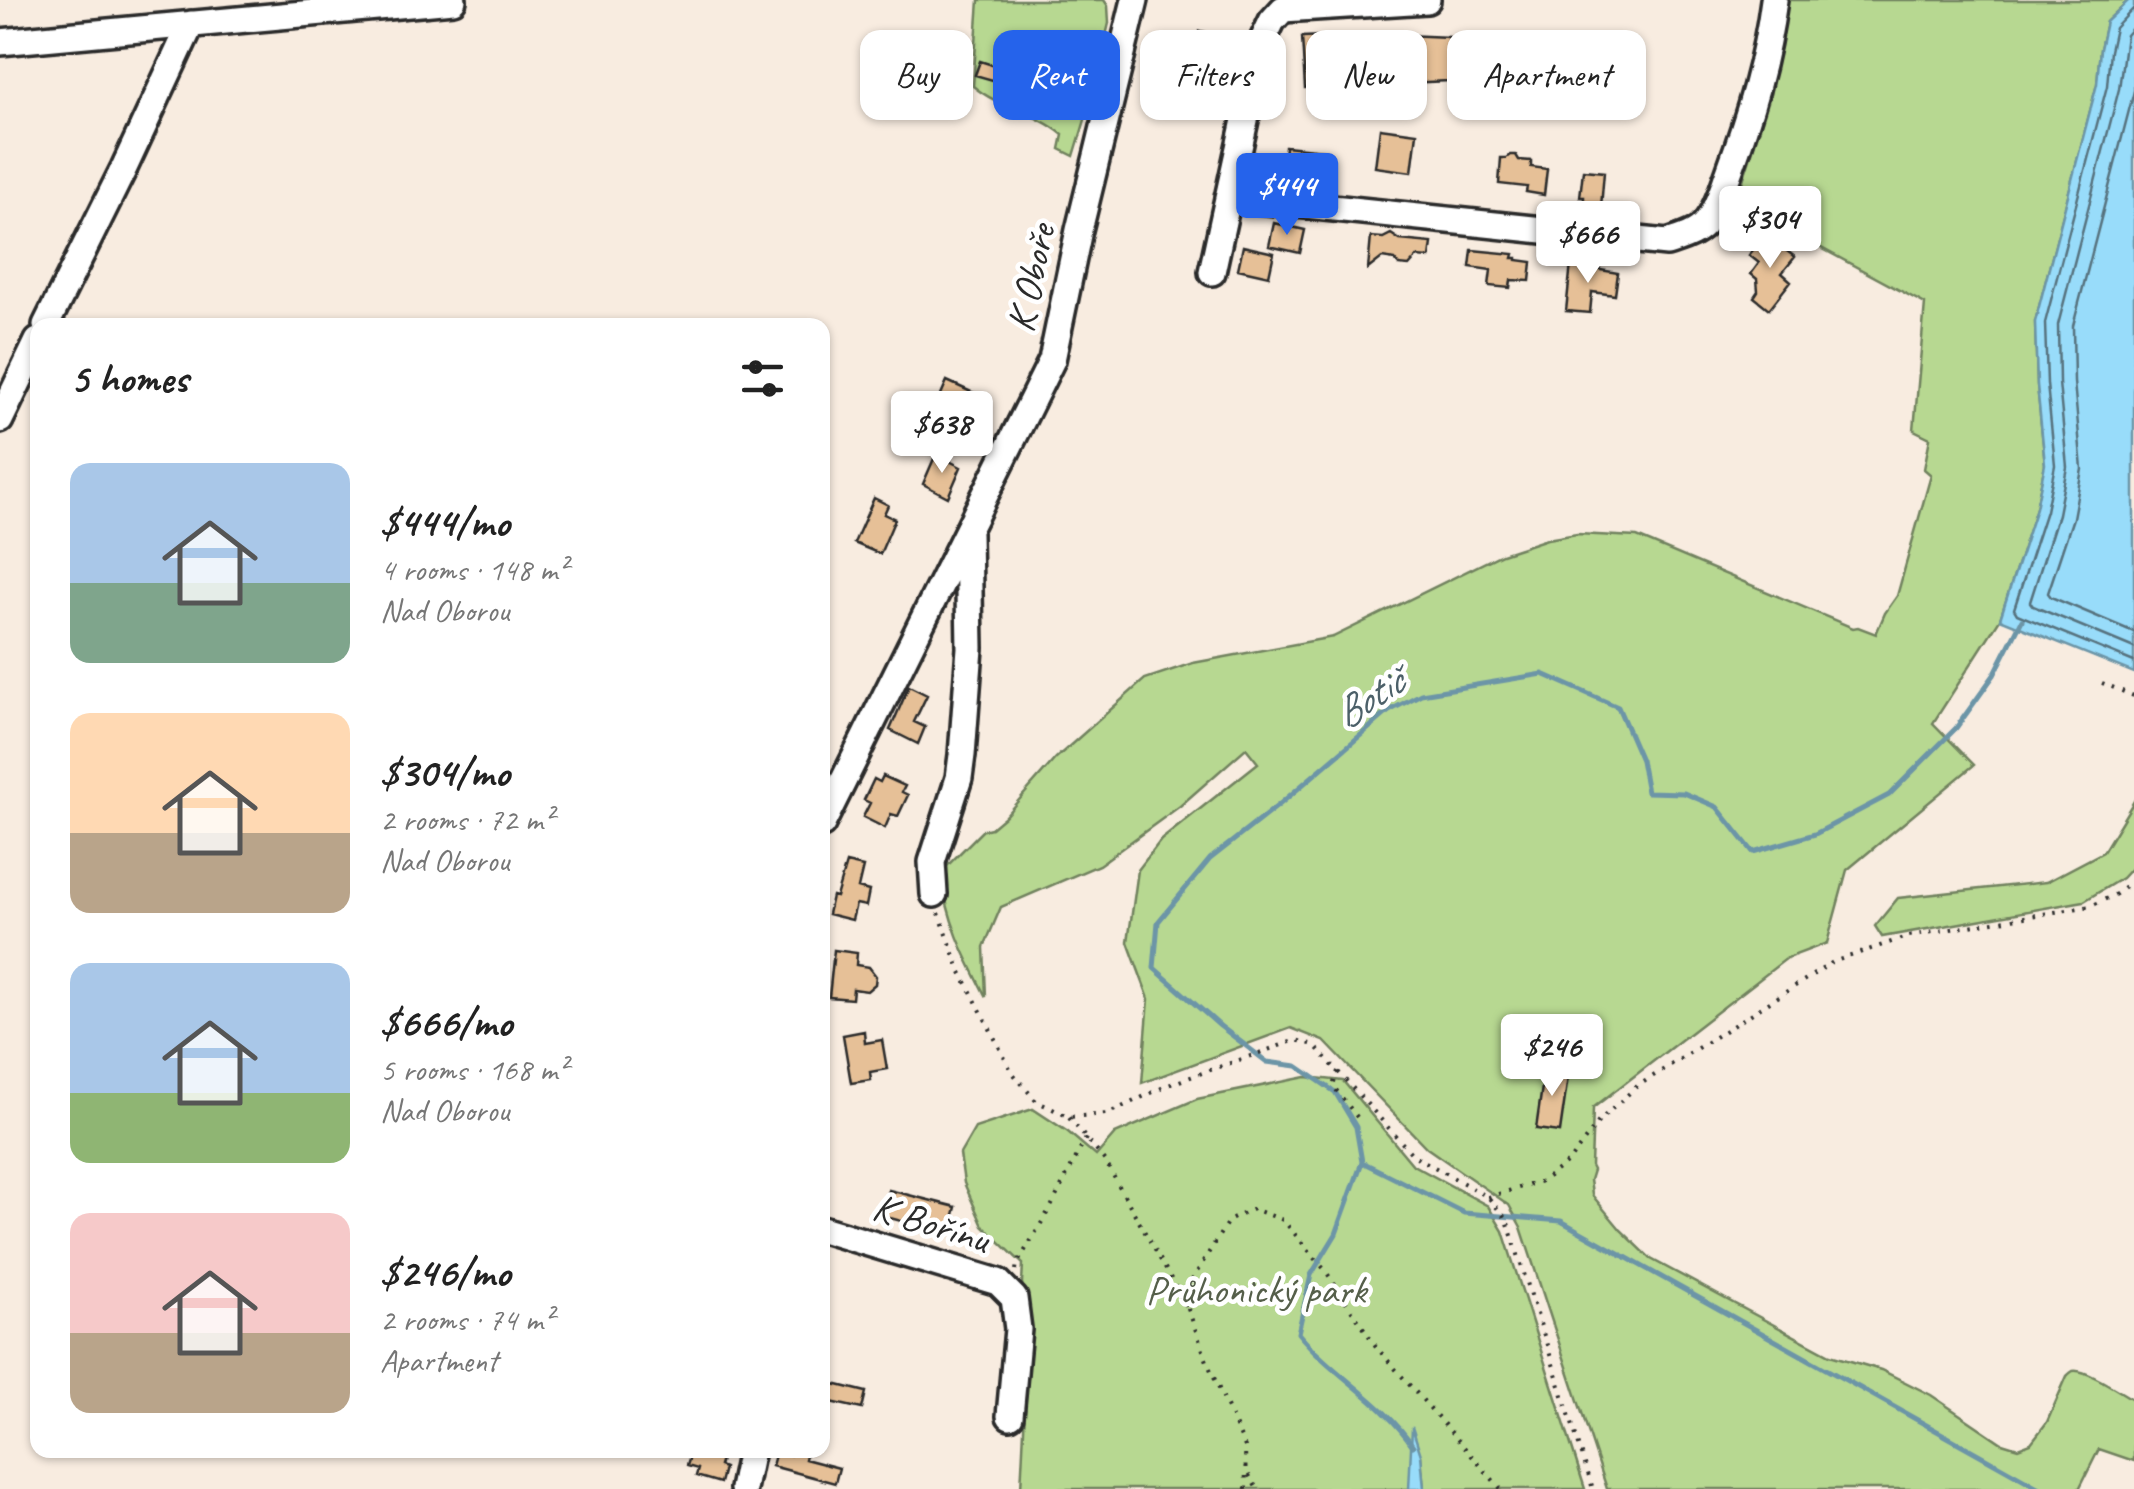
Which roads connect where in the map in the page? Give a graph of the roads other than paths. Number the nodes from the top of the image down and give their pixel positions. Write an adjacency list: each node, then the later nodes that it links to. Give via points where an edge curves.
1 (453, 0): 5 (street)
2 (1135, 0): 12 (street, K Oboře, via 1052,360)
3 (1427, 0): 7 (street, via 1283,9 1262,42)
4 (1774, 0): 7 (street, via 1744,132 1706,224 1689,236 1667,243)
5 (191, 24): 6 (street); 9 (street)
6 (0, 42)
7 (1228, 197): 8 (street)
8 (1212, 272)
9 (49, 318)
10 (30, 358): 11 (street)
11 (0, 420)
12 (968, 528): 13 (street, K Oboře); 14 (street, via 970,648 962,755 932,862)
13 (830, 808)
14 (934, 894)
15 (830, 1232): 16 (street, K Bořínu, via 998,1282 1014,1298 1018,1329)
16 (1010, 1416)
17 (750, 1458): 18 (street)
18 (743, 1489)

